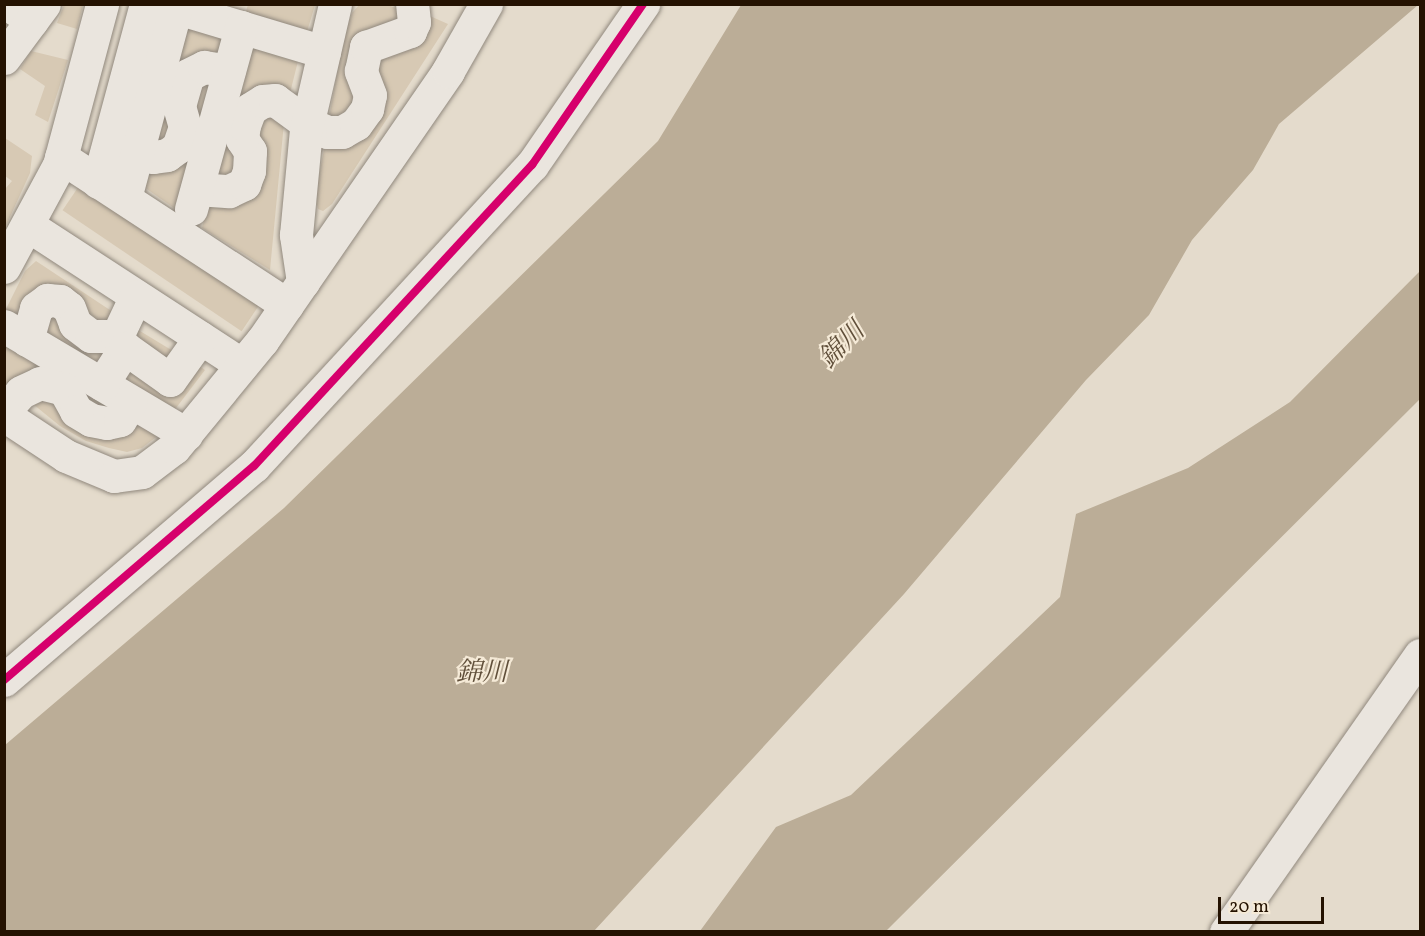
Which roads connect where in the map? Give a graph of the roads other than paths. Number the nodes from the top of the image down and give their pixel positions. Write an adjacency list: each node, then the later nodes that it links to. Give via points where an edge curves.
1 (102, 4): 14 (street)
2 (335, 4): 9 (street)
3 (412, 4): 12 (street, via 414,22 410,31 366,47 361,71 370,95 356,124 342,132 327,132)
4 (643, 4): 30 (street, via 532,165 254,466)
5 (162, 6): 8 (street); 13 (street); 16 (street)
6 (477, 6): 20 (street, via 447,71)
7 (28, 10): 10 (street)
8 (232, 18): 9 (street); 11 (street)
9 (324, 52): 12 (street)
10 (4, 58)
11 (229, 71): 13 (street, via 204,67 188,75 179,106 185,127 178,147 153,157); 15 (street)
12 (307, 123): 15 (street, via 288,106 275,100 263,101 250,109 244,125 242,139 250,151 244,184 229,191); 20 (street, via 296,235)
13 (136, 153): 16 (street)
14 (61, 157): 16 (street); 17 (street)
15 (196, 189): 18 (street)
16 (112, 190): 18 (street)
17 (29, 226): 19 (street); 21 (street)
18 (183, 237): 20 (street)
19 (5, 264)
20 (295, 294): 24 (street)
21 (136, 296): 22 (street, via 117,336 91,336 75,324 69,308 60,301 47,300); 23 (street)
22 (16, 333): 25 (street)
23 (200, 338): 24 (street); 25 (street, via 170,380 125,348)
24 (242, 365): 28 (street)
25 (102, 384): 26 (street)
26 (131, 402): 27 (street, via 120,420 91,420 76,411 64,389 40,383 21,392); 28 (street)
27 (4, 413): 28 (street, via 66,456 114,476 142,472)
28 (186, 434)
29 (1420, 654): 31 (street)
30 (4, 680)
31 (1226, 932)

